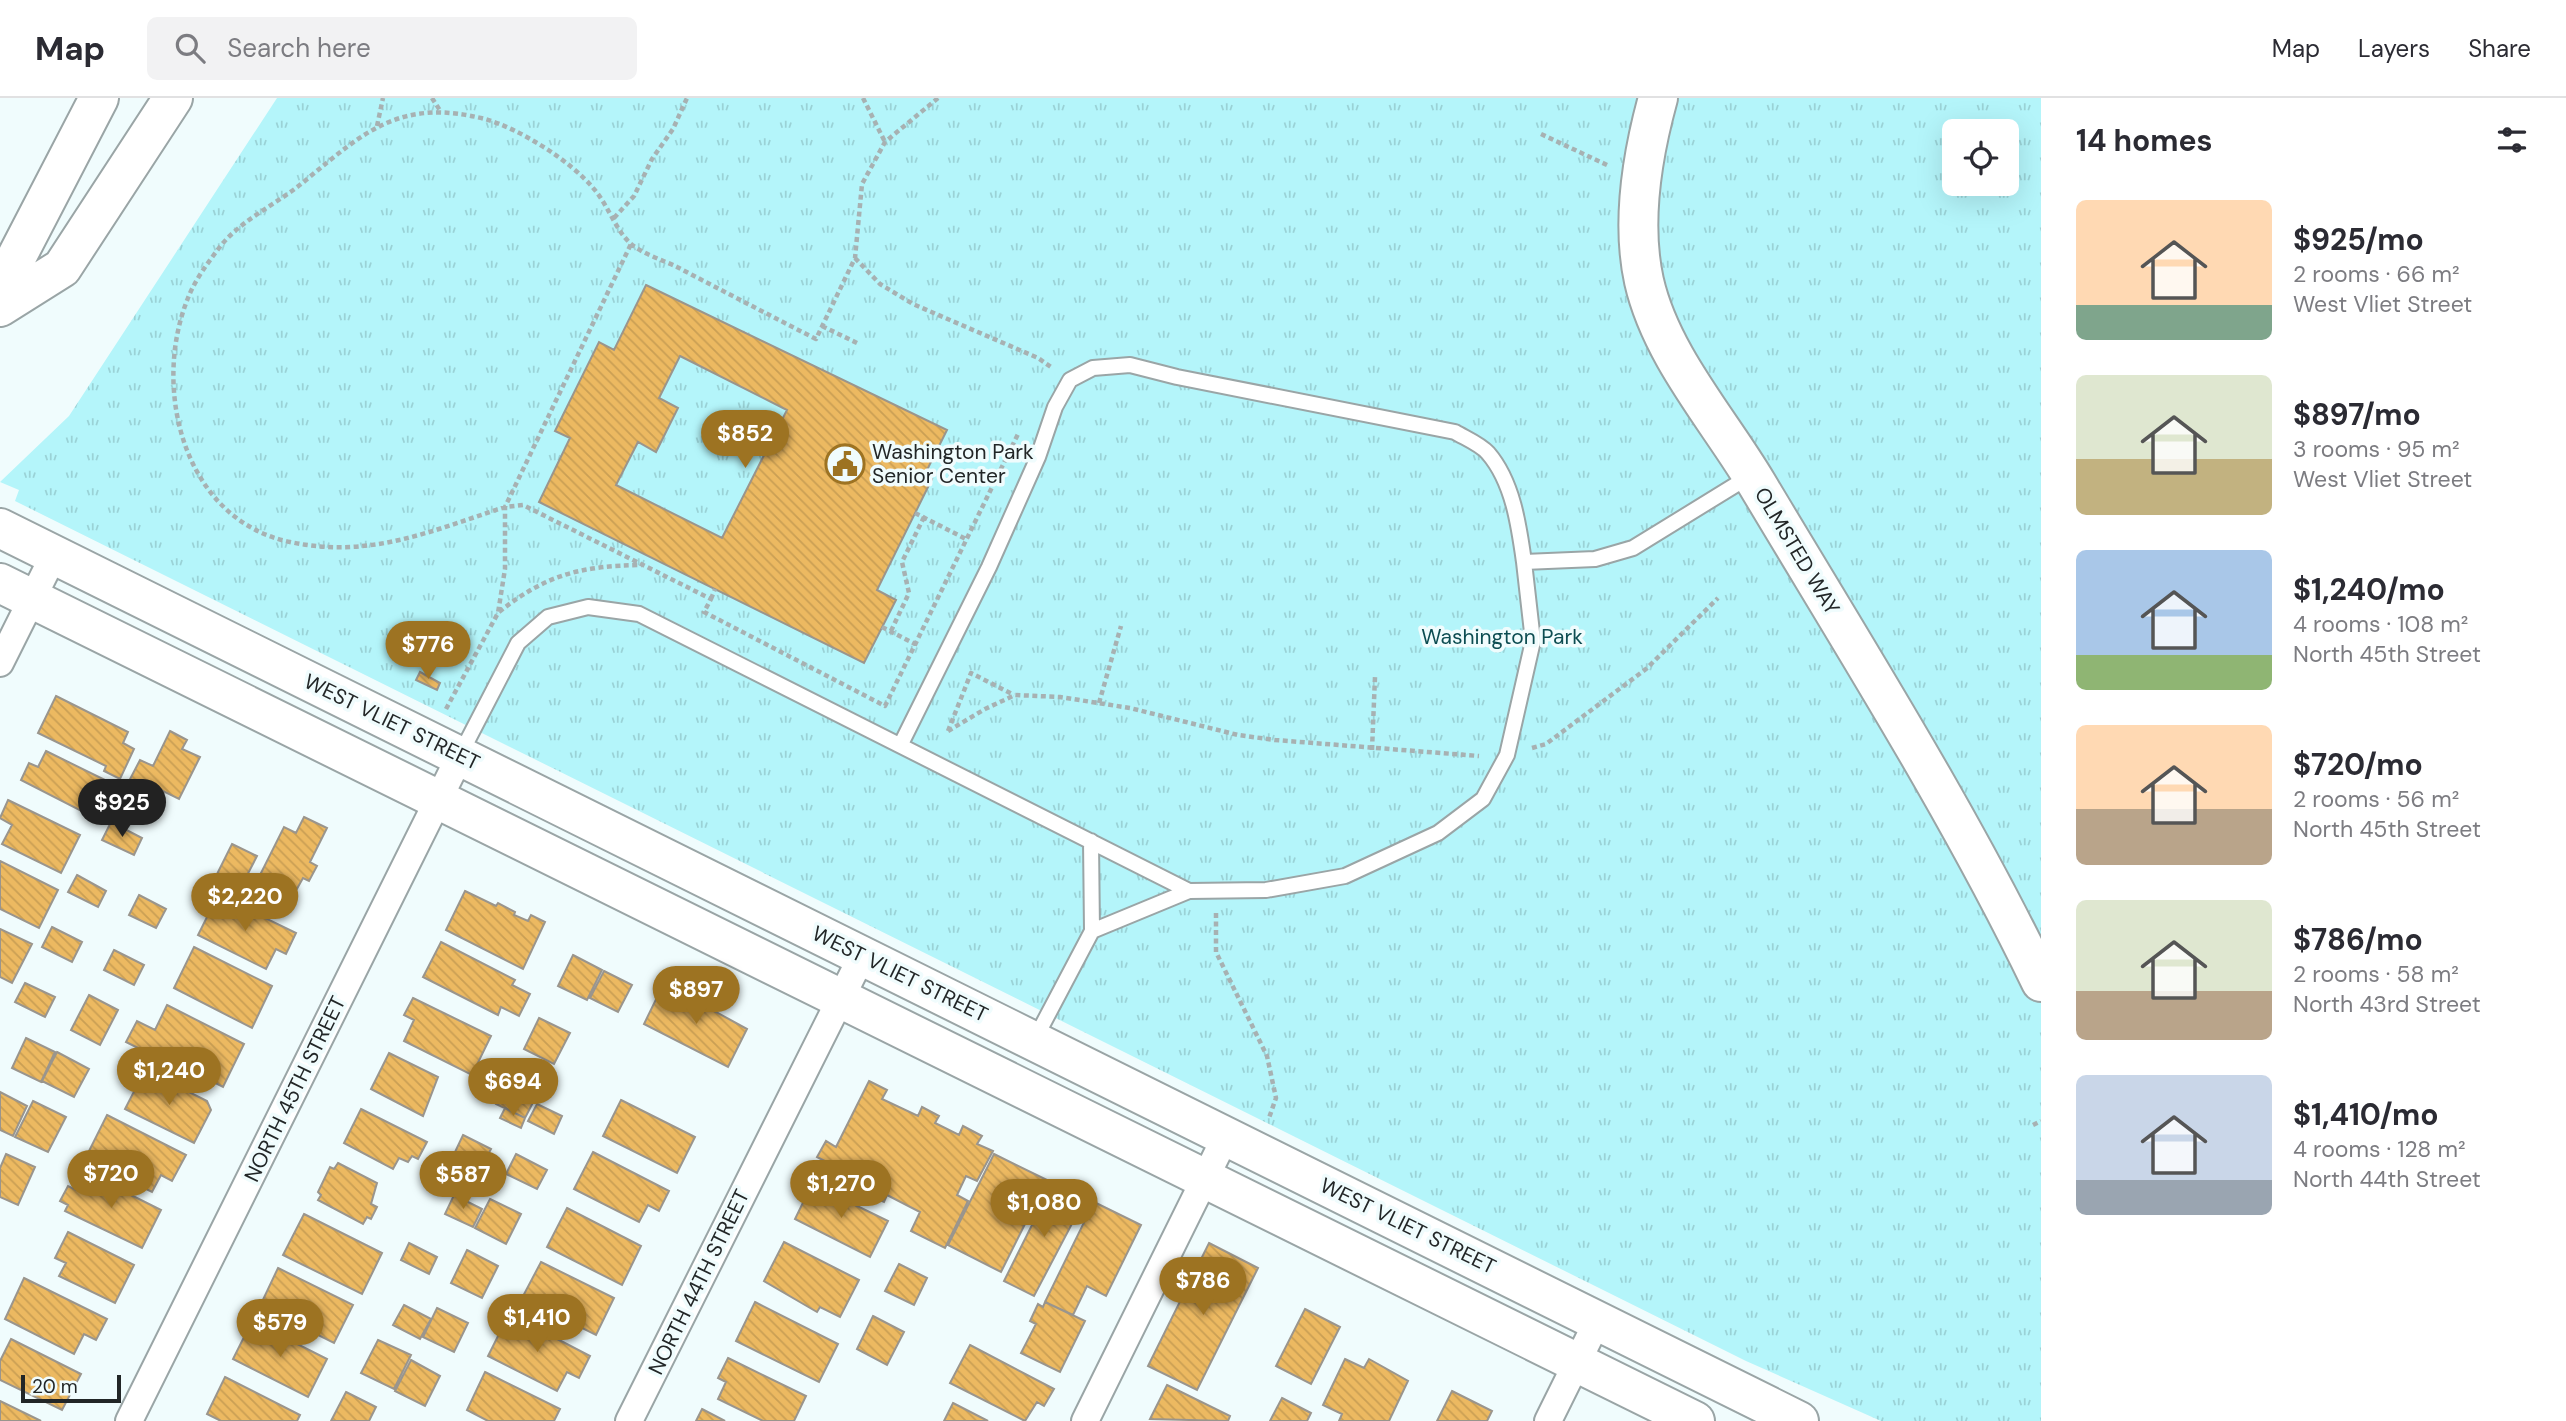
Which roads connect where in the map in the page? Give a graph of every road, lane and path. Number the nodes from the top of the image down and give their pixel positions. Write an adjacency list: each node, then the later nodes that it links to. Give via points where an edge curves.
1 (99, 98): 17 (main road)
2 (173, 98): 18 (main road, via 62,268)
3 (383, 98): 10 (path)
4 (432, 98): 9 (path)
5 (687, 98): 14 (path, via 634,196)
6 (863, 98): 12 (path)
7 (938, 98): 12 (path)
8 (1658, 98): 13 (main road, OLMSTED WAY)
9 (441, 112): 10 (path, via 398,115); 14 (path, via 487,120 560,158 594,188)
10 (376, 127): 24 (path, via 356,137 293,191 251,219 221,245 196,281 187,300 173,368 176,415 189,455 206,489 230,514 288,542 365,548)
11 (1541, 134): 13 (path)
12 (885, 142): 16 (path, via 862,184)
13 (1641, 181): 23 (main road, OLMSTED WAY, via 1639,238 1648,292 1688,377)
14 (614, 218): 15 (path)
15 (631, 244): 19 (path, via 816,339); 24 (path)
16 (856, 258): 19 (path); 21 (path, via 880,284 913,304 1038,358)
17 (0, 289)
18 (0, 307)
19 (822, 326): 20 (path)
20 (857, 343)
21 (1070, 380): 30 (lane, via 1093,368 1130,365 1455,432 1487,452 1504,480 1518,520); 46 (lane, via 989,567)
22 (1019, 431): 28 (path)
23 (1752, 475): 30 (lane, via 1633,548 1595,559); 56 (main road, OLMSTED WAY, via 1924,766)
24 (505, 507): 31 (path, via 523,505); 36 (path, via 505,569)
25 (915, 513): 26 (path)
26 (924, 517): 28 (path); 39 (path, via 902,562 908,593)
27 (0, 528): 29 (main road, WEST VLIET STREET)
28 (966, 539): 40 (path)
29 (54, 555): 33 (street); 49 (main road, WEST VLIET STREET)
30 (1524, 562): 48 (lane, via 1533,641)
31 (646, 565): 35 (path); 36 (path, via 588,568 554,576 526,590)
32 (715, 589): 35 (path)
33 (16, 591): 41 (street); 50 (main road)
34 (1718, 598): 48 (path, via 1646,668 1546,744)
35 (711, 599): 40 (path, via 704,612 884,706)
36 (498, 613): 45 (path)
37 (1121, 626): 44 (path)
38 (883, 627): 39 (path)
39 (891, 631): 40 (path)
40 (915, 644)
41 (0, 663)
42 (1375, 677): 47 (path)
43 (1015, 695): 43 (path, via 985,709 947,732 971,673); 44 (path)
44 (1099, 703): 47 (path, via 1238,735)
45 (446, 710)
46 (901, 744): 49 (lane, via 639,614 588,607 548,617 518,643); 51 (lane)
47 (1372, 750): 48 (path)
48 (1507, 755): 53 (lane, via 1483,799 1438,833 1345,876 1266,890)
49 (460, 756): 50 (street, NORTH 45TH STREET); 55 (main road, WEST VLIET STREET)
50 (438, 799): 57 (main road); 66 (street, NORTH 45TH STREET)
51 (1091, 841): 52 (lane); 54 (lane)
52 (1189, 891): 53 (lane); 54 (lane)
53 (1216, 891): 59 (path, via 1216,951 1269,1066 1276,1098)
54 (1092, 931): 58 (lane)
55 (862, 956): 57 (street, NORTH 44TH STREET); 58 (main road, WEST VLIET STREET)
56 (2041, 982)
57 (840, 999): 63 (main road); 67 (street, NORTH 44TH STREET)
58 (1034, 1041): 62 (main road, WEST VLIET STREET)
59 (1268, 1121)
60 (2041, 1121): 61 (path)
61 (2033, 1125)
62 (1226, 1136): 63 (street); 64 (main road, WEST VLIET STREET)
63 (1205, 1179): 65 (main road); 68 (street)
64 (1598, 1320): 65 (street); 71 (main road, WEST VLIET STREET)
65 (1577, 1362): 69 (street); 70 (main road)
66 (129, 1421)
67 (629, 1421)
68 (1085, 1421)
69 (1548, 1421)
70 (1695, 1421)
71 (1799, 1421)

